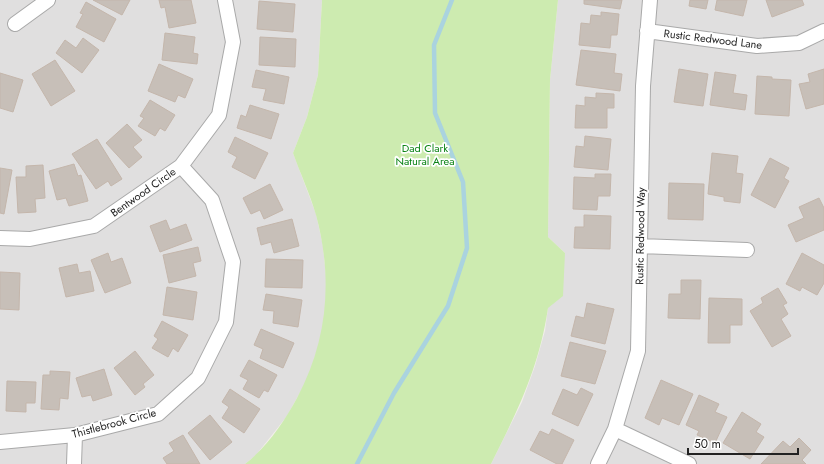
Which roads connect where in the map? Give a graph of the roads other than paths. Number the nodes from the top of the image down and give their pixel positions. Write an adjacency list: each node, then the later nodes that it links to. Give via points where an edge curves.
1 (48, 0): 4 (street)
2 (225, 0): 7 (street, Bentwood Circle, via 233,42 219,115)
3 (650, 0): 5 (street, Rustic Redwood Way)
4 (15, 24)
5 (647, 31): 6 (street, Rustic Redwood Lane, via 758,46 799,43); 9 (street, Rustic Redwood Way, via 643,86)
6 (824, 31)
7 (181, 166): 8 (street, Bentwood Circle, via 94,226 30,240); 12 (street, Thistlebrook Circle, via 212,200 233,262 226,322 198,378 158,414)
8 (0, 238)
9 (640, 246): 10 (street); 11 (street, Rustic Redwood Way, via 638,351)
10 (747, 250)
11 (614, 429): 15 (street, Rustic Redwood Way); 16 (street)
12 (76, 435): 13 (street, Thistlebrook Circle); 14 (street)
13 (0, 442)
14 (74, 464)
15 (598, 464)
16 (689, 464)

